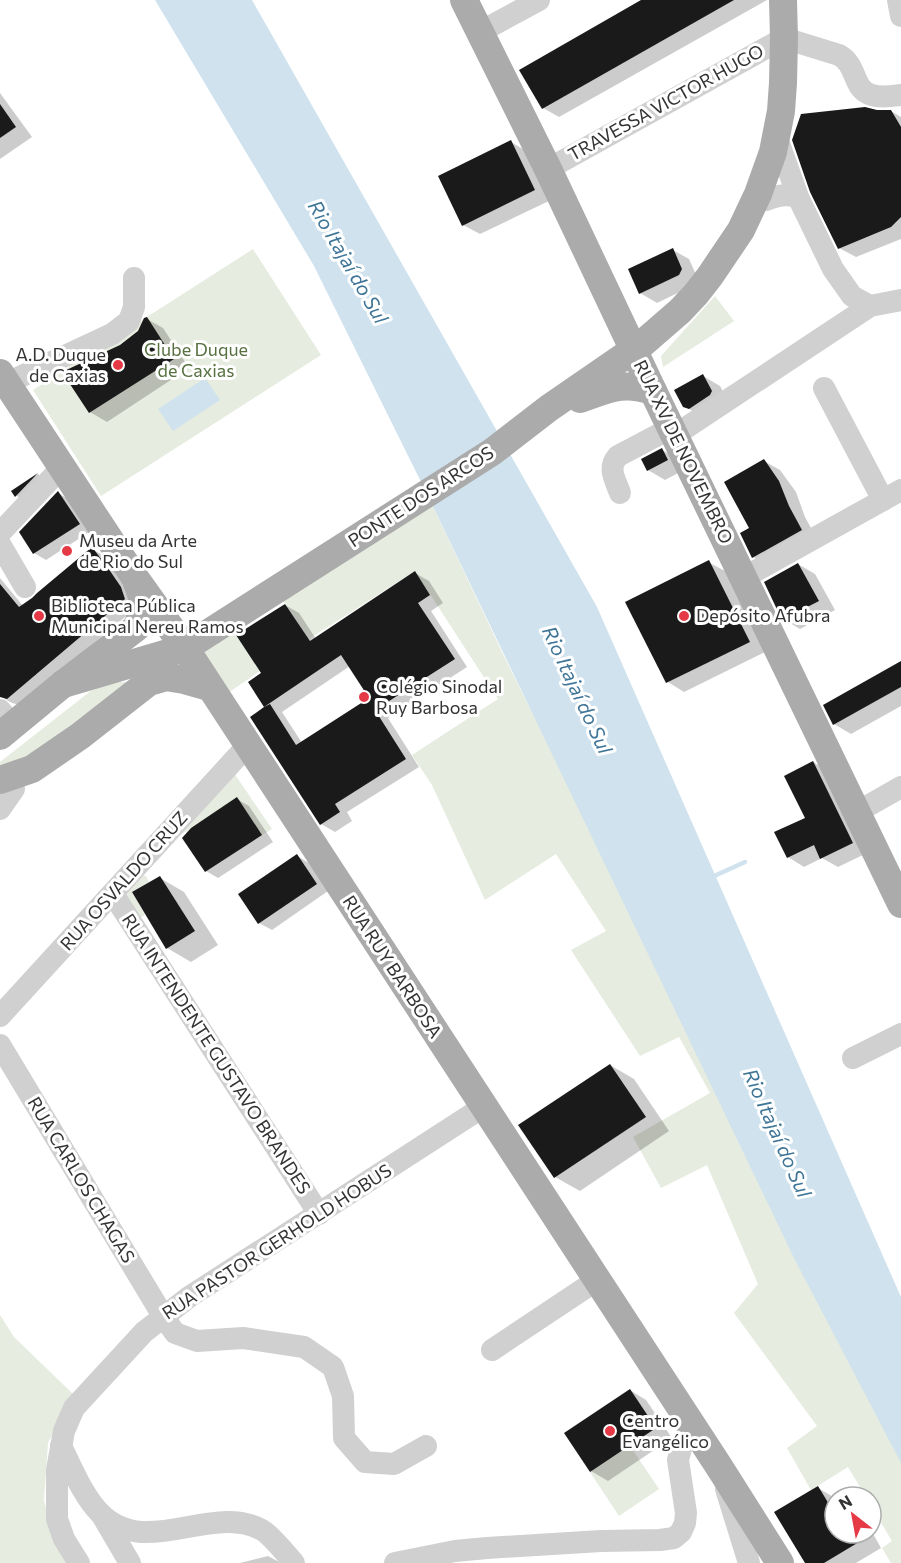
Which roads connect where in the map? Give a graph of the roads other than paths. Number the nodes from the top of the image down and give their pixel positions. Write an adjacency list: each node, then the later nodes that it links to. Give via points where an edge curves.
1 (464, 0): 6 (main road, RUA XV DE NOVEMBRO)
2 (539, 0): 6 (street)
3 (783, 0): 7 (main road)
4 (898, 0): 5 (street)
5 (901, 16)
6 (480, 32): 10 (main road, RUA XV DE NOVEMBRO)
7 (784, 38): 8 (street, via 846,59 865,93); 9 (main road); 10 (street, TRAVESSA VICTOR HUGO)
8 (901, 95)
9 (775, 145): 11 (main road, via 774,170); 12 (street); 15 (main road, via 729,228)
10 (548, 169): 19 (main road, RUA XV DE NOVEMBRO)
11 (762, 197): 12 (street); 13 (main road, via 755,223); 24 (main road, PONTE DOS ARCOS, via 696,294 642,344)
12 (798, 197): 18 (street, via 833,269 852,296)
13 (727, 268): 15 (main road); 20 (main road)
14 (134, 278): 21 (street, via 134,307 129,321 112,334)
15 (689, 282): 17 (main road)
16 (901, 300): 18 (street)
17 (670, 306): 19 (main road, via 645,317); 20 (main road)
18 (870, 306): 25 (street)
19 (618, 316): 23 (main road, RUA XV DE NOVEMBRO)
20 (669, 337): 23 (main road, via 657,363)
21 (3, 378): 26 (main road, RUA RUY BARBOSA)
22 (824, 388): 28 (street)
23 (653, 391): 24 (main road, via 623,386); 25 (main road, RUA XV DE NOVEMBRO)
24 (559, 402): 34 (main road, PONTE DOS ARCOS, via 492,452)
25 (673, 432): 27 (street, via 613,461 611,470); 31 (main road, RUA XV DE NOVEMBRO)
26 (62, 467): 29 (street); 33 (main road, RUA RUY BARBOSA)
27 (620, 494)
28 (892, 495): 31 (street)
29 (0, 533)
30 (0, 544): 32 (street)
31 (743, 578): 43 (main road, RUA XV DE NOVEMBRO)
32 (25, 587)
33 (139, 588): 34 (main road, RUA RUY BARBOSA); 35 (main road, via 150,617 151,633 145,653); 36 (main road, via 142,615 135,628)
34 (184, 648): 35 (main road, PONTE DOS ARCOS); 37 (main road, RUA RUY BARBOSA)
35 (134, 664): 36 (main road, PONTE DOS ARCOS)
36 (63, 684): 38 (main road)
37 (209, 687): 39 (main road, RUA RUY BARBOSA); 40 (main road, via 166,677 149,682 32,770)
38 (4, 724)
39 (248, 746): 44 (street, RUA OSVALDO CRUZ); 50 (main road, RUA RUY BARBOSA)
40 (1, 780): 42 (street, via 14,789)
41 (901, 787): 43 (street)
42 (0, 809)
43 (857, 812): 45 (main road, RUA XV DE NOVEMBRO)
44 (112, 894): 46 (street, RUA OSVALDO CRUZ); 51 (street, RUA INTENDENTE GUSTAVO BRANDES)
45 (901, 904)
46 (0, 1016)
47 (901, 1034): 49 (street)
48 (0, 1045): 53 (street, RUA CARLOS CHAGAS)
49 (853, 1058)
50 (483, 1107): 51 (street, RUA PASTOR GERHOLD HOBUS); 52 (main road, RUA RUY BARBOSA)
51 (319, 1214): 53 (street, RUA PASTOR GERHOLD HOBUS)
52 (597, 1280): 54 (street); 55 (main road, RUA RUY BARBOSA)
53 (163, 1316): 56 (street, RUA PASTOR GERHOLD HOBUS, via 74,1408); 57 (street, RUA CARLOS CHAGAS, via 175,1333 197,1341 243,1338 304,1347 333,1367 343,1396 344,1438 365,1462 394,1464)
54 (492, 1350)
55 (691, 1424): 58 (main road, RUA RUY BARBOSA); 63 (street, via 678,1460 685,1523 674,1538 487,1548)
56 (61, 1446): 59 (street); 60 (street, RUA PASTOR GERHOLD HOBUS, via 57,1519)
57 (426, 1446)
58 (718, 1465): 64 (street); 65 (main road, RUA RUY BARBOSA)
59 (100, 1514): 61 (street); 62 (street, via 130,1532 235,1522 249,1525 264,1531)
60 (79, 1563)
61 (130, 1563)
62 (294, 1563)
63 (395, 1563)
64 (749, 1563)
65 (780, 1563)

